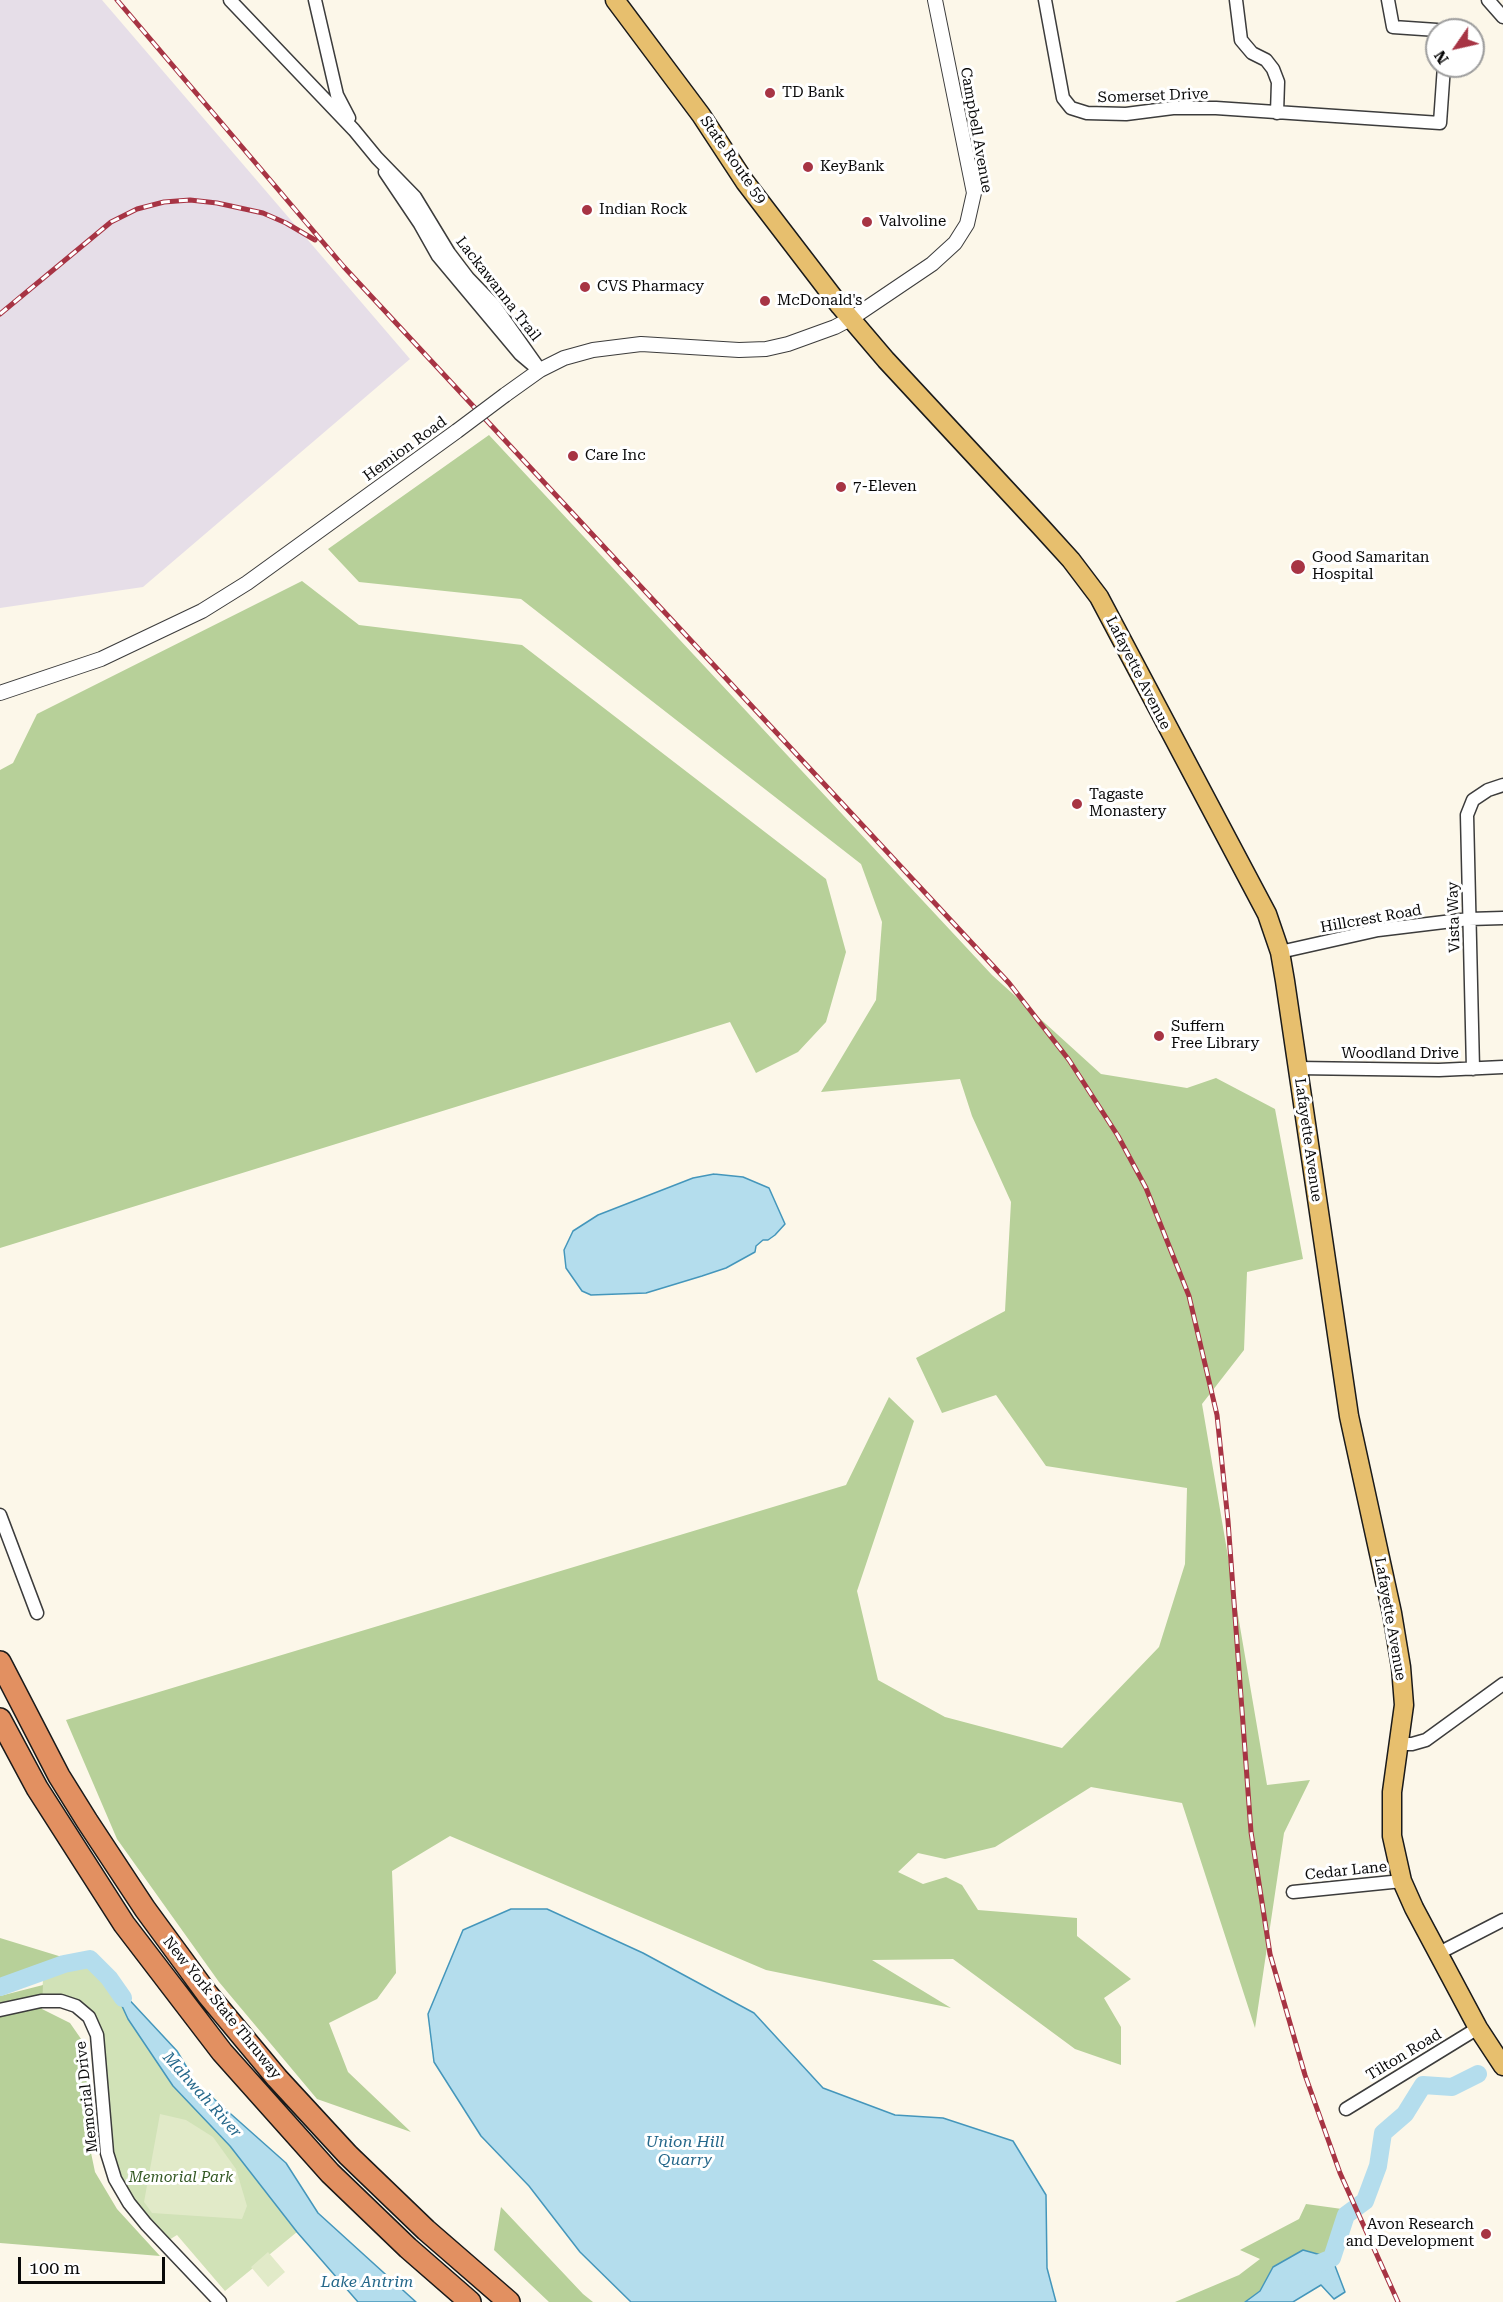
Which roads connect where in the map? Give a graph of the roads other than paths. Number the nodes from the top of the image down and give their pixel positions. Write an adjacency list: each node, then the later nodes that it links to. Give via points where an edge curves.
1 (230, 0): 12 (street, Lackawanna Trail)
2 (315, 0): 11 (street, Lackawanna Trail)
3 (615, 0): 16 (main road, State Route 59, via 701,115 745,182)
4 (935, 0): 16 (street, Campbell Avenue, via 974,193 972,207 967,224 932,264)
5 (1045, 0): 14 (street, Somerset Drive, via 1063,98 1071,108 1087,113 1126,114 1173,108)
6 (1236, 0): 14 (street, via 1241,40 1252,53 1266,60 1276,76)
7 (1388, 0): 10 (street, via 1394,27)
8 (1488, 0): 9 (street)
9 (1503, 17)
10 (1425, 29)
11 (329, 58): 12 (street, via 323,77); 15 (street, Lackawanna Trail, via 338,95)
12 (305, 78): 15 (street, Lackawanna Trail)
13 (1443, 78): 14 (street, Somerset Drive, via 1440,123)
14 (1277, 113)
15 (354, 130): 17 (street, Lackawanna Trail, via 415,197 448,253 494,305)
16 (852, 318): 17 (street, Hemion Road, via 809,337 766,349 618,345 580,354); 22 (main road, Lafayette Avenue, via 1071,560 1099,597 1250,880)
17 (540, 370): 18 (street, Hemion Road, bridge, via 247,583 202,611 101,659)
18 (0, 693)
19 (1503, 784): 21 (street, Vista Way, via 1473,800 1467,815)
20 (1503, 918): 21 (street, Hillcrest Road)
21 (1469, 919): 22 (street, Hillcrest Road, via 1378,930); 25 (street, Vista Way)
22 (1280, 952): 24 (main road, Lafayette Avenue)
23 (1503, 1067): 25 (street, Woodland Drive)
24 (1298, 1068): 25 (street, Woodland Drive); 31 (main road, Lafayette Avenue, via 1349,1416 1401,1667 1404,1705)
25 (1473, 1069)
26 (0, 1515): 27 (street)
27 (37, 1613)
28 (0, 1662): 42 (highway, New York State Thruway, via 54,1767 87,1821 208,1995 277,2078 356,2163)
29 (1503, 1684): 31 (street, via 1426,1740)
30 (0, 1719): 41 (highway, New York State Thruway, via 37,1788 112,1906 222,2052 330,2173)
31 (1398, 1744): 32 (main road, Lafayette Avenue, via 1392,1836)
32 (1402, 1881): 33 (street, Cedar Lane); 35 (main road, Lafayette Avenue)
33 (1293, 1892)
34 (1503, 1920): 35 (street)
35 (1437, 1954): 37 (main road, Lafayette Avenue)
36 (0, 2010): 40 (street, Memorial Drive, via 61,2001 76,2006 89,2018 97,2035 106,2145 116,2179 146,2224)
37 (1479, 2028): 38 (main road, Lafayette Avenue); 39 (street, Tilton Road)
38 (1503, 2066)
39 (1346, 2109)
40 (220, 2302)
41 (470, 2302)
42 (509, 2302)

